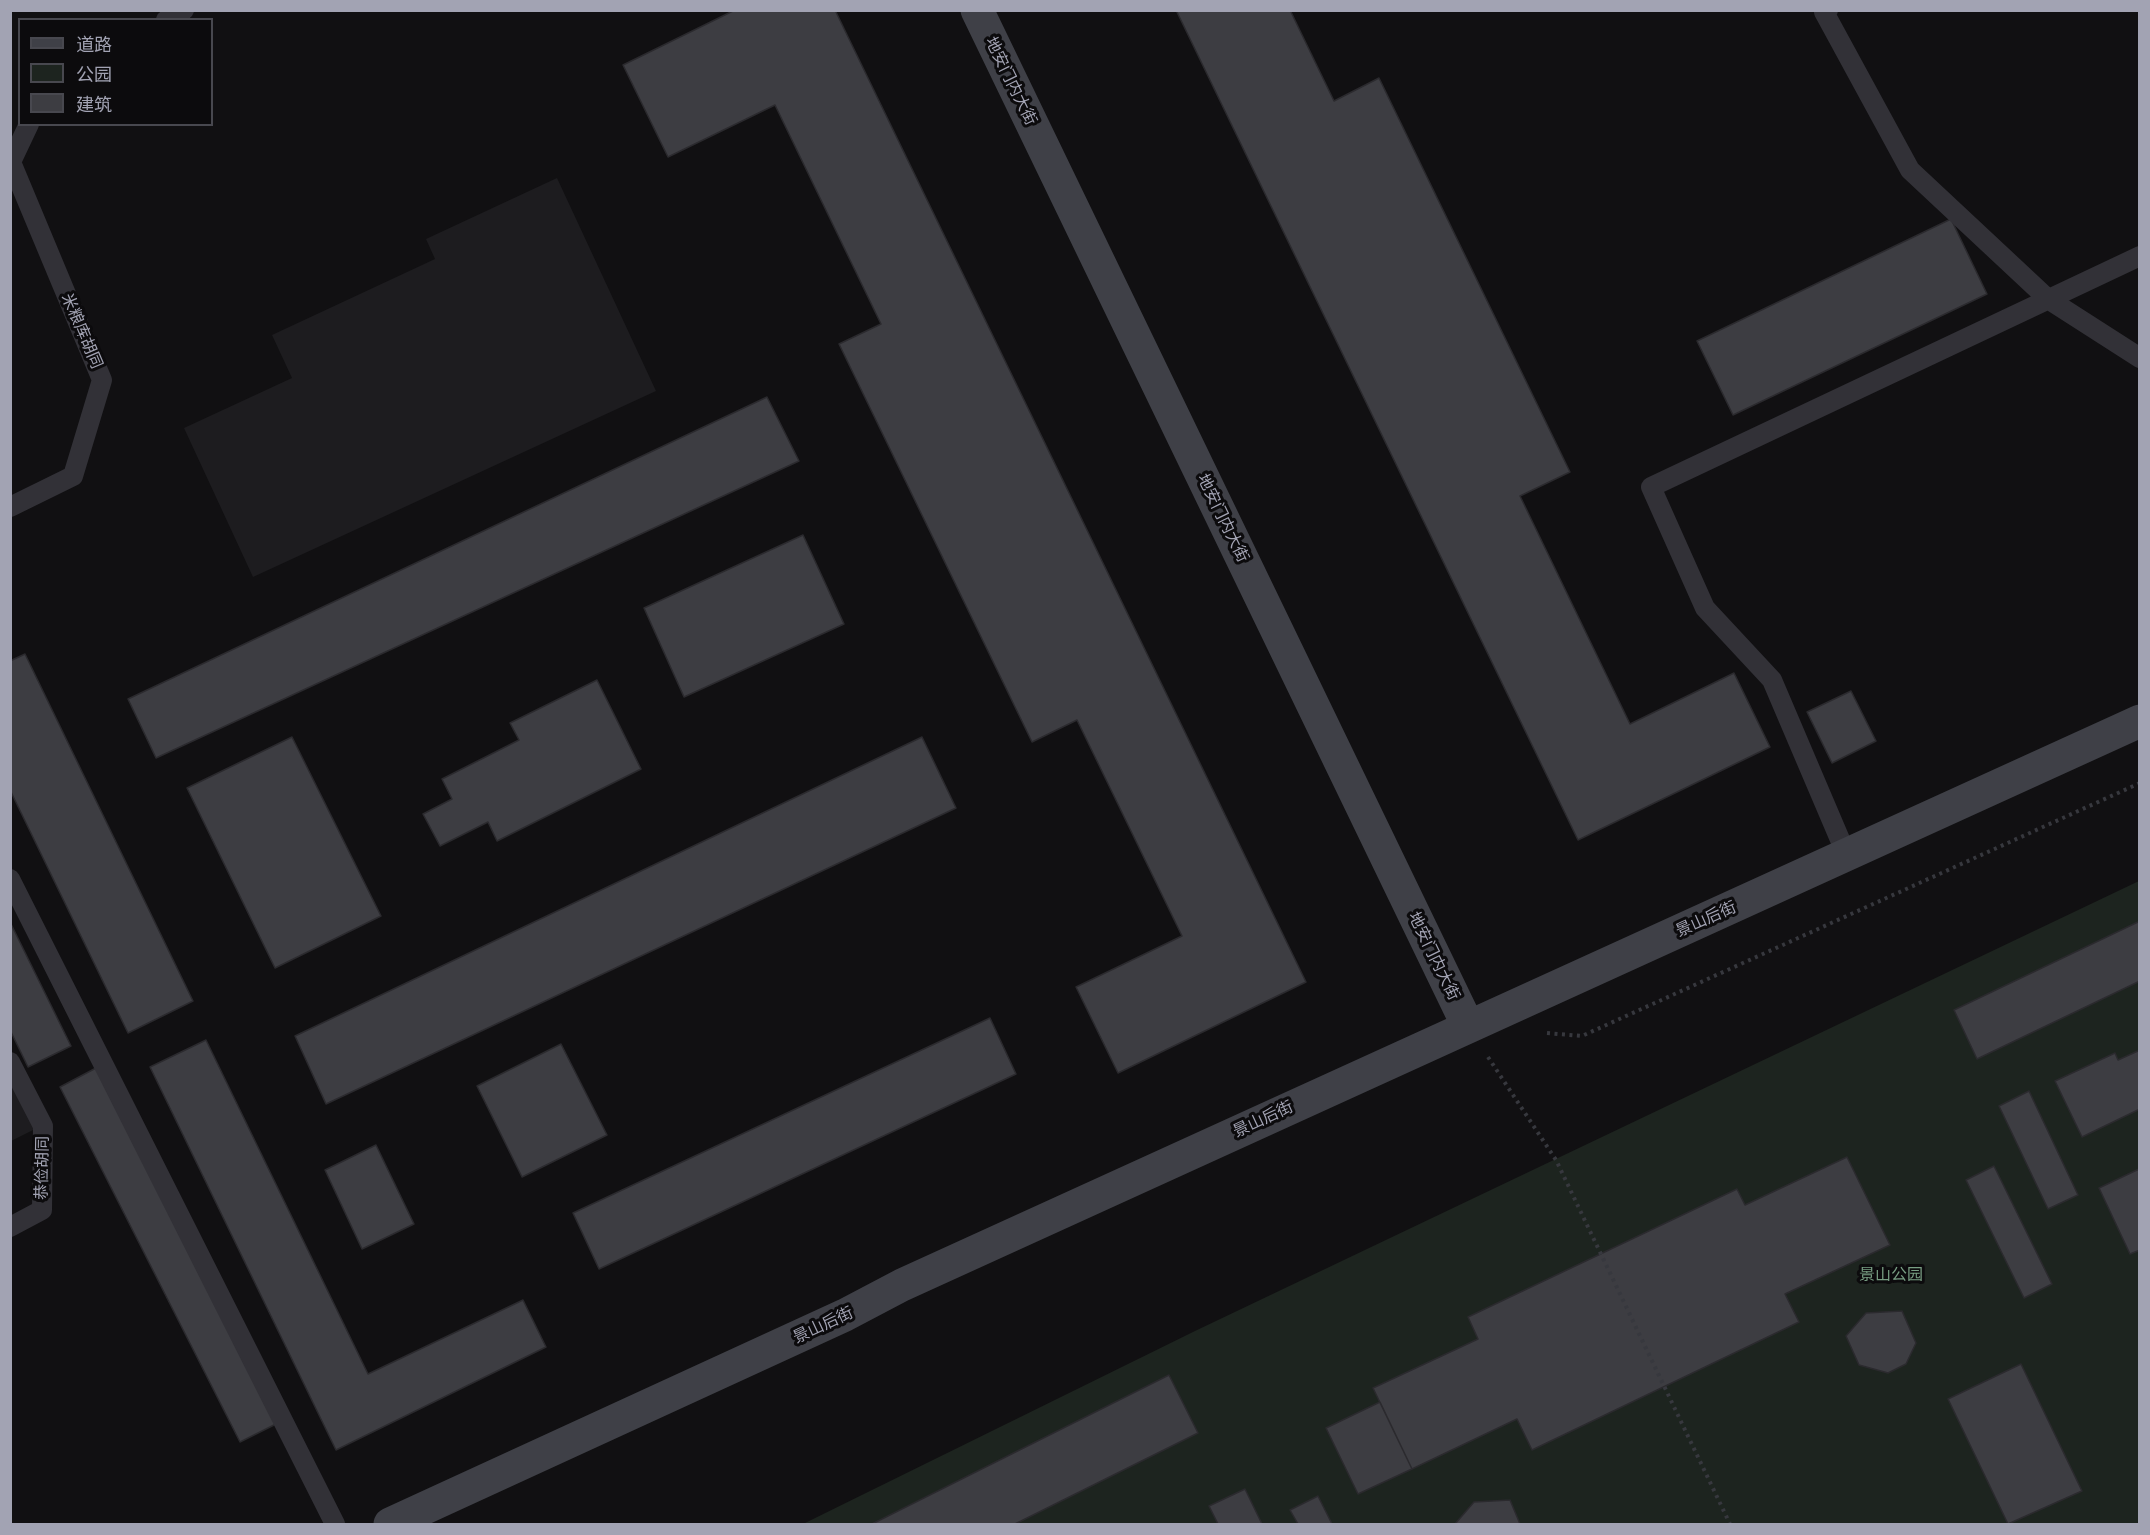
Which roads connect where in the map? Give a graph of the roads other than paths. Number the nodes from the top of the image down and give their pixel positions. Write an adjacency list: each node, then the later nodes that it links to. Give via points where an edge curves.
1 (184, 10): 4 (lane)
2 (977, 10): 13 (street, 地安门内大街)
3 (1828, 10): 7 (lane, via 1824,12 1910,170)
4 (170, 18)
5 (21, 133): 9 (lane, 米粮库胡同, via 11,162 102,380 73,477)
6 (2139, 256): 7 (lane)
7 (2048, 299): 8 (lane); 11 (lane, via 1651,487 1705,608 1772,681)
8 (2139, 357)
9 (10, 507)
10 (2139, 721): 11 (street, 景山后街)
11 (1847, 856): 13 (street, 景山后街)
12 (10, 879): 16 (lane)
13 (1468, 1026): 17 (street, 景山后街)
14 (10, 1062): 15 (lane, 恭俭胡同, via 43,1126 42,1210)
15 (10, 1227)
16 (335, 1524)
17 (390, 1524)

